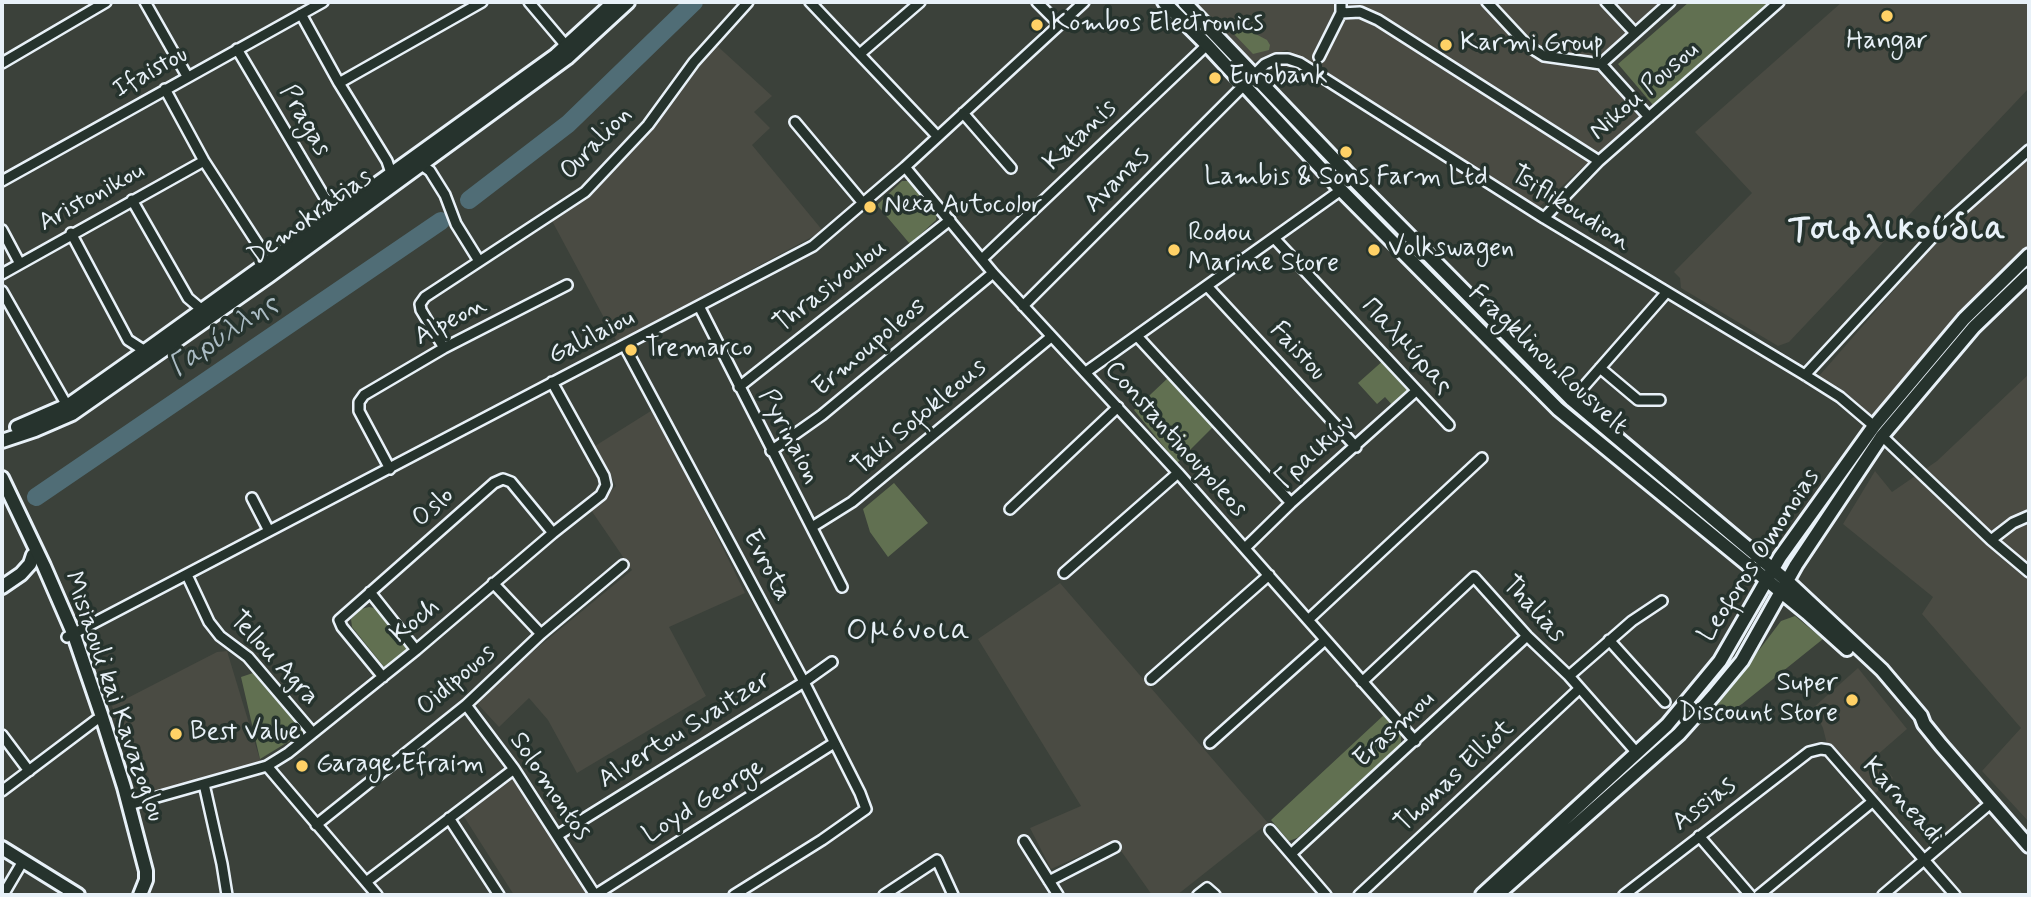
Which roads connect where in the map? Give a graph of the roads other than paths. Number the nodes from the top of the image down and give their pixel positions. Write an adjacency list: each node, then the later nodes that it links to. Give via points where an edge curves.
1 (106, 2): 29 (street)
2 (145, 2): 32 (street)
3 (323, 2): 21 (street, Ifaistou)
4 (482, 2): 33 (street)
5 (529, 2): 26 (street)
6 (614, 2): 26 (main road, Demokratias)
7 (628, 2): 26 (main road, Demokratias)
8 (748, 2): 59 (street, Ouralion, via 694,62 648,125 586,192)
9 (810, 2): 27 (street)
10 (920, 2): 27 (street)
11 (1037, 2): 22 (street)
12 (1084, 2): 22 (street, Galilaiou)
13 (1164, 2): 24 (main road, Fragklinou Rousvelt)
14 (1184, 2): 31 (main road, Fragklinou Rousvelt)
15 (1341, 2): 20 (street)
16 (1487, 2): 30 (street, via 1544,57)
17 (1606, 2): 23 (street)
18 (1670, 2): 23 (street)
19 (1779, 2): 37 (street, Nikou Pousou)
20 (1341, 13): 28 (street); 42 (street, via 1360,12 1378,20)
21 (301, 14): 25 (street, Ifaistou); 33 (street)
22 (1059, 24): 36 (street, Galilaiou)
23 (1635, 33): 30 (street)
24 (1207, 45): 34 (main road, Fragklinou Rousvelt); 58 (street, Katanis)
25 (237, 49): 32 (street, Ifaistou); 51 (street, Pragas, via 325,198)
26 (566, 53): 43 (main road, Demokratias); 44 (main road, Demokratias)
27 (861, 53): 39 (street)
28 (1319, 57)
29 (2, 63)
30 (1601, 64): 37 (street)
31 (1254, 73): 34 (street); 52 (street, Tsiflikoudion, via 1276,59 1300,63); 83 (main road, Fragklinou Rousvelt)
32 (187, 76): 35 (street, Ifaistou)
33 (339, 83): 44 (street)
34 (1244, 86): 48 (main road, Fragklinou Rousvelt); 70 (street, Avanas)
35 (164, 89): 41 (street); 47 (street, Ifaistou)
36 (963, 113): 39 (street, Galilaiou); 46 (street)
37 (1649, 117): 42 (street, Nikou Pousou)
38 (795, 122): 50 (street)
39 (937, 136): 45 (street, Galilaiou)
40 (2029, 150): 79 (street, via 1942,227)
41 (204, 161): 49 (street, Aristonikou); 61 (street, via 259,246)
42 (1598, 161): 52 (street, Nikou Pousou)
43 (422, 166): 59 (street, via 445,195 456,224); 90 (main road, Demokratias, via 72,414)
44 (389, 167): 51 (main road, Demokratias)
45 (905, 167): 50 (street, Galilaiou); 53 (street, Constantinoupoleos)
46 (1011, 169)
47 (2, 181)
48 (1341, 190): 56 (street); 113 (main road, Fragklinou Rousvelt, via 1558,408)
49 (132, 200): 55 (street, Aristonikou); 71 (street, via 188,298)
50 (863, 203): 69 (street, Galilaiou, via 813,246)
51 (340, 210): 61 (main road, Demokratias)
52 (1544, 218): 68 (street, Tsiflikoudion)
53 (950, 220): 58 (street, Constantinoupoleos); 81 (street, Thrasivoulou)
54 (2, 230): 60 (street)
55 (71, 233): 60 (street, Aristonikou); 76 (street, via 128,340)
56 (1274, 237): 66 (street); 82 (street, Παλμύρας)
57 (2029, 255): 88 (main road, Leoforos Omonoias, via 1964,319)
58 (983, 258): 62 (street, Constantinoupoleos)
59 (480, 261): 75 (street, Ouralion, via 420,304)
60 (19, 262): 63 (street, Aristonikou)
61 (264, 264): 71 (main road, Demokratias)
62 (993, 273): 70 (street, Constantinoupoleos); 92 (street, Ermoupoleos, via 822,415)
63 (2, 274)
64 (2029, 274): 88 (main road, Leoforos Omonoias)
65 (567, 285): 75 (street, Alpeon)
66 (1207, 286): 72 (street); 91 (street, Faistou)
67 (2, 291): 85 (street)
68 (1666, 293): 77 (street); 79 (street, Tsiflikoudion)
69 (699, 306): 74 (street, Galilaiou); 81 (street, Pyrinaion)
70 (1023, 306): 73 (street, Constantinoupoleos)
71 (201, 309): 76 (main road, Demokratias)
72 (1137, 336): 78 (street); 98 (street)
73 (1051, 337): 78 (street, Constantinoupoleos); 102 (street, Taki Sofokleous, via 852,502)
74 (624, 345): 80 (street, Galilaiou); 133 (street, Evrota)
75 (444, 348): 94 (street, Alpeon, via 359,402 359,411)
76 (145, 351): 85 (main road, Demokratias)
77 (1600, 368): 83 (street); 84 (street, via 1638,400)
78 (1086, 372): 86 (street, Constantinoupoleos)
79 (1805, 375): 88 (street, Tsiflikoudion, via 1840,397)
80 (552, 382): 94 (street, Galilaiou); 104 (street, Koch, via 606,485 601,495)
81 (738, 387): 92 (street, Pyrinaion)
82 (1416, 391): 87 (street, Παλμύρας); 91 (street, Γραικών)
83 (1572, 400): 113 (main road, Fragklinou Rousvelt)
84 (1660, 400)
85 (62, 404): 89 (main road, Demokratias)
86 (1118, 407): 95 (street, Constantinoupoleos); 99 (street)
87 (1449, 425)
88 (1878, 431): 105 (street, Tsiflikoudion); 113 (main road, Leoforos Omonoias); 117 (main road, Leoforos Omonoias)
89 (2, 433)
90 (2, 441)
91 (1356, 447): 98 (street, Γραικών)
92 (771, 451): 102 (street, Pyrinaion)
93 (1482, 458): 122 (street)
94 (390, 469): 103 (street, Galilaiou)
95 (1178, 473): 106 (street, Constantinoupoleos); 111 (street)
96 (2, 483): 100 (main road, Misiaouli kai Kavazoglou)
97 (252, 498): 103 (street)
98 (1291, 503): 106 (street, Γραικών)
99 (1010, 509)
100 (16, 513): 107 (main road, Misiaouli kai Kavazoglou); 124 (main road, Misiaouli kai Kavazoglou)
101 (2029, 516): 105 (street)
102 (812, 527): 119 (street, Pyrinaion)
103 (269, 531): 114 (street, Galilaiou)
104 (553, 533): 116 (street, Koch); 120 (street, Oslo, via 511,482 503,479)
105 (1991, 540): 109 (street, Tsiflikoudion)
106 (1245, 548): 115 (street, Constantinoupoleos)
107 (33, 555): 110 (main road, Misiaouli kai Kavazoglou); 112 (main road)
108 (624, 565): 123 (street, Oidipouos)
109 (2029, 572)
110 (40, 573): 112 (main road); 124 (main road, Misiaouli kai Kavazoglou)
111 (1064, 573)
112 (21, 574): 118 (main road)
113 (1769, 574): 117 (main road, Fragklinou Rousvelt); 145 (main road, Leoforos Omonoias, via 1720,661 1667,725)
114 (187, 575): 124 (street, Galilaiou); 139 (street, Tellou Agra, via 220,636 248,657)
115 (1269, 575): 122 (street, Constantinoupoleos); 132 (street)
116 (493, 583): 123 (street); 128 (street, Koch)
117 (1784, 586): 152 (main road, Fragklinou Rousvelt, via 1924,724); 185 (main road, Leoforos Omonoias, via 1741,661 1679,734)
118 (2, 587)
119 (842, 587)
120 (370, 592): 128 (street); 130 (street, Oslo, via 339,620)
121 (1662, 601): 127 (street)
122 (1308, 620): 126 (street, Constantinoupoleos)
123 (541, 634): 137 (street, Oidipouos)
124 (71, 636): 138 (main road, Misiaouli kai Kavazoglou); 153 (main road, Misiaouli kai Kavazoglou)
125 (1527, 636): 131 (street, Thalias); 134 (street, Thalias, via 1474,577); 141 (street, Erasmou)
126 (1325, 640): 134 (street, Constantinoupoleos); 143 (street)
127 (1608, 640): 131 (street); 136 (street)
128 (416, 650): 130 (street, Koch)
129 (832, 662): 133 (street, Alvertou Svaitzer)
130 (383, 677): 139 (street, Koch)
131 (1569, 677): 135 (street, Thalias)
132 (1151, 679)
133 (804, 682): 142 (street, Evrota); 157 (street, Alvertou Svaitzer)
134 (1362, 682): 141 (street, Constantinoupoleos)
135 (1579, 688): 145 (street, Thalias); 183 (street, Thomas Elliot)
136 (1665, 702)
137 (466, 705): 147 (street, Solomontos); 155 (street, Oidipouos)
138 (96, 719): 148 (street); 171 (main road, Misiaouli kai Kavazoglou, via 138,860 138,886)
139 (312, 732): 146 (street, Koch)
140 (2, 735): 148 (street)
141 (1415, 741): 163 (street, Erasmou)
142 (834, 743): 176 (street, Loyd George); 177 (street, Evrota, via 866,809)
143 (1210, 743)
144 (1812, 750): 151 (street, Karneadi, via 1828,750); 158 (street, Assias)
145 (1637, 753): 184 (main road, Leoforos Omonoias)
146 (267, 766): 149 (street, Koch); 155 (street)
147 (514, 769): 154 (street); 157 (street, Solomontos)
148 (29, 771): 150 (street)
149 (204, 784): 153 (street, Koch); 173 (street)
150 (2, 792)
151 (1872, 802): 164 (street, Karneadi); 188 (street)
152 (1992, 802): 160 (main road, Fragklinou Rousvelt); 164 (street)
153 (129, 805): 172 (main road, Misiaouli kai Kavazoglou, via 146,871)
154 (449, 818): 167 (street); 175 (street)
155 (316, 825): 167 (street)
156 (1270, 830): 163 (street)
157 (558, 835): 176 (street, Solomontos)
158 (1699, 836): 186 (street, Assias); 187 (street)
159 (1024, 841): 166 (street)
160 (2029, 846)
161 (1115, 847): 166 (street)
162 (2, 848): 165 (main road)
163 (1291, 854): 182 (street)
164 (1926, 860): 189 (street); 190 (street, Karneadi)
165 (23, 861): 169 (street); 170 (main road)
166 (1049, 881): 180 (street)
167 (366, 882): 174 (street)
168 (1211, 892): 181 (street)
169 (3, 895)
170 (78, 895)
171 (132, 895)
172 (140, 895)
173 (227, 895)
174 (377, 895)
175 (499, 895)
176 (595, 895)
177 (734, 895)
178 (884, 895): 179 (street, via 937,860)
179 (953, 895)
180 (1058, 895)
181 (1198, 895)
182 (1326, 895)
183 (1359, 895)
184 (1482, 895)
185 (1497, 895)
186 (1624, 895)
187 (1750, 895)
188 (1759, 895)
189 (1883, 895)
190 (1955, 895)

